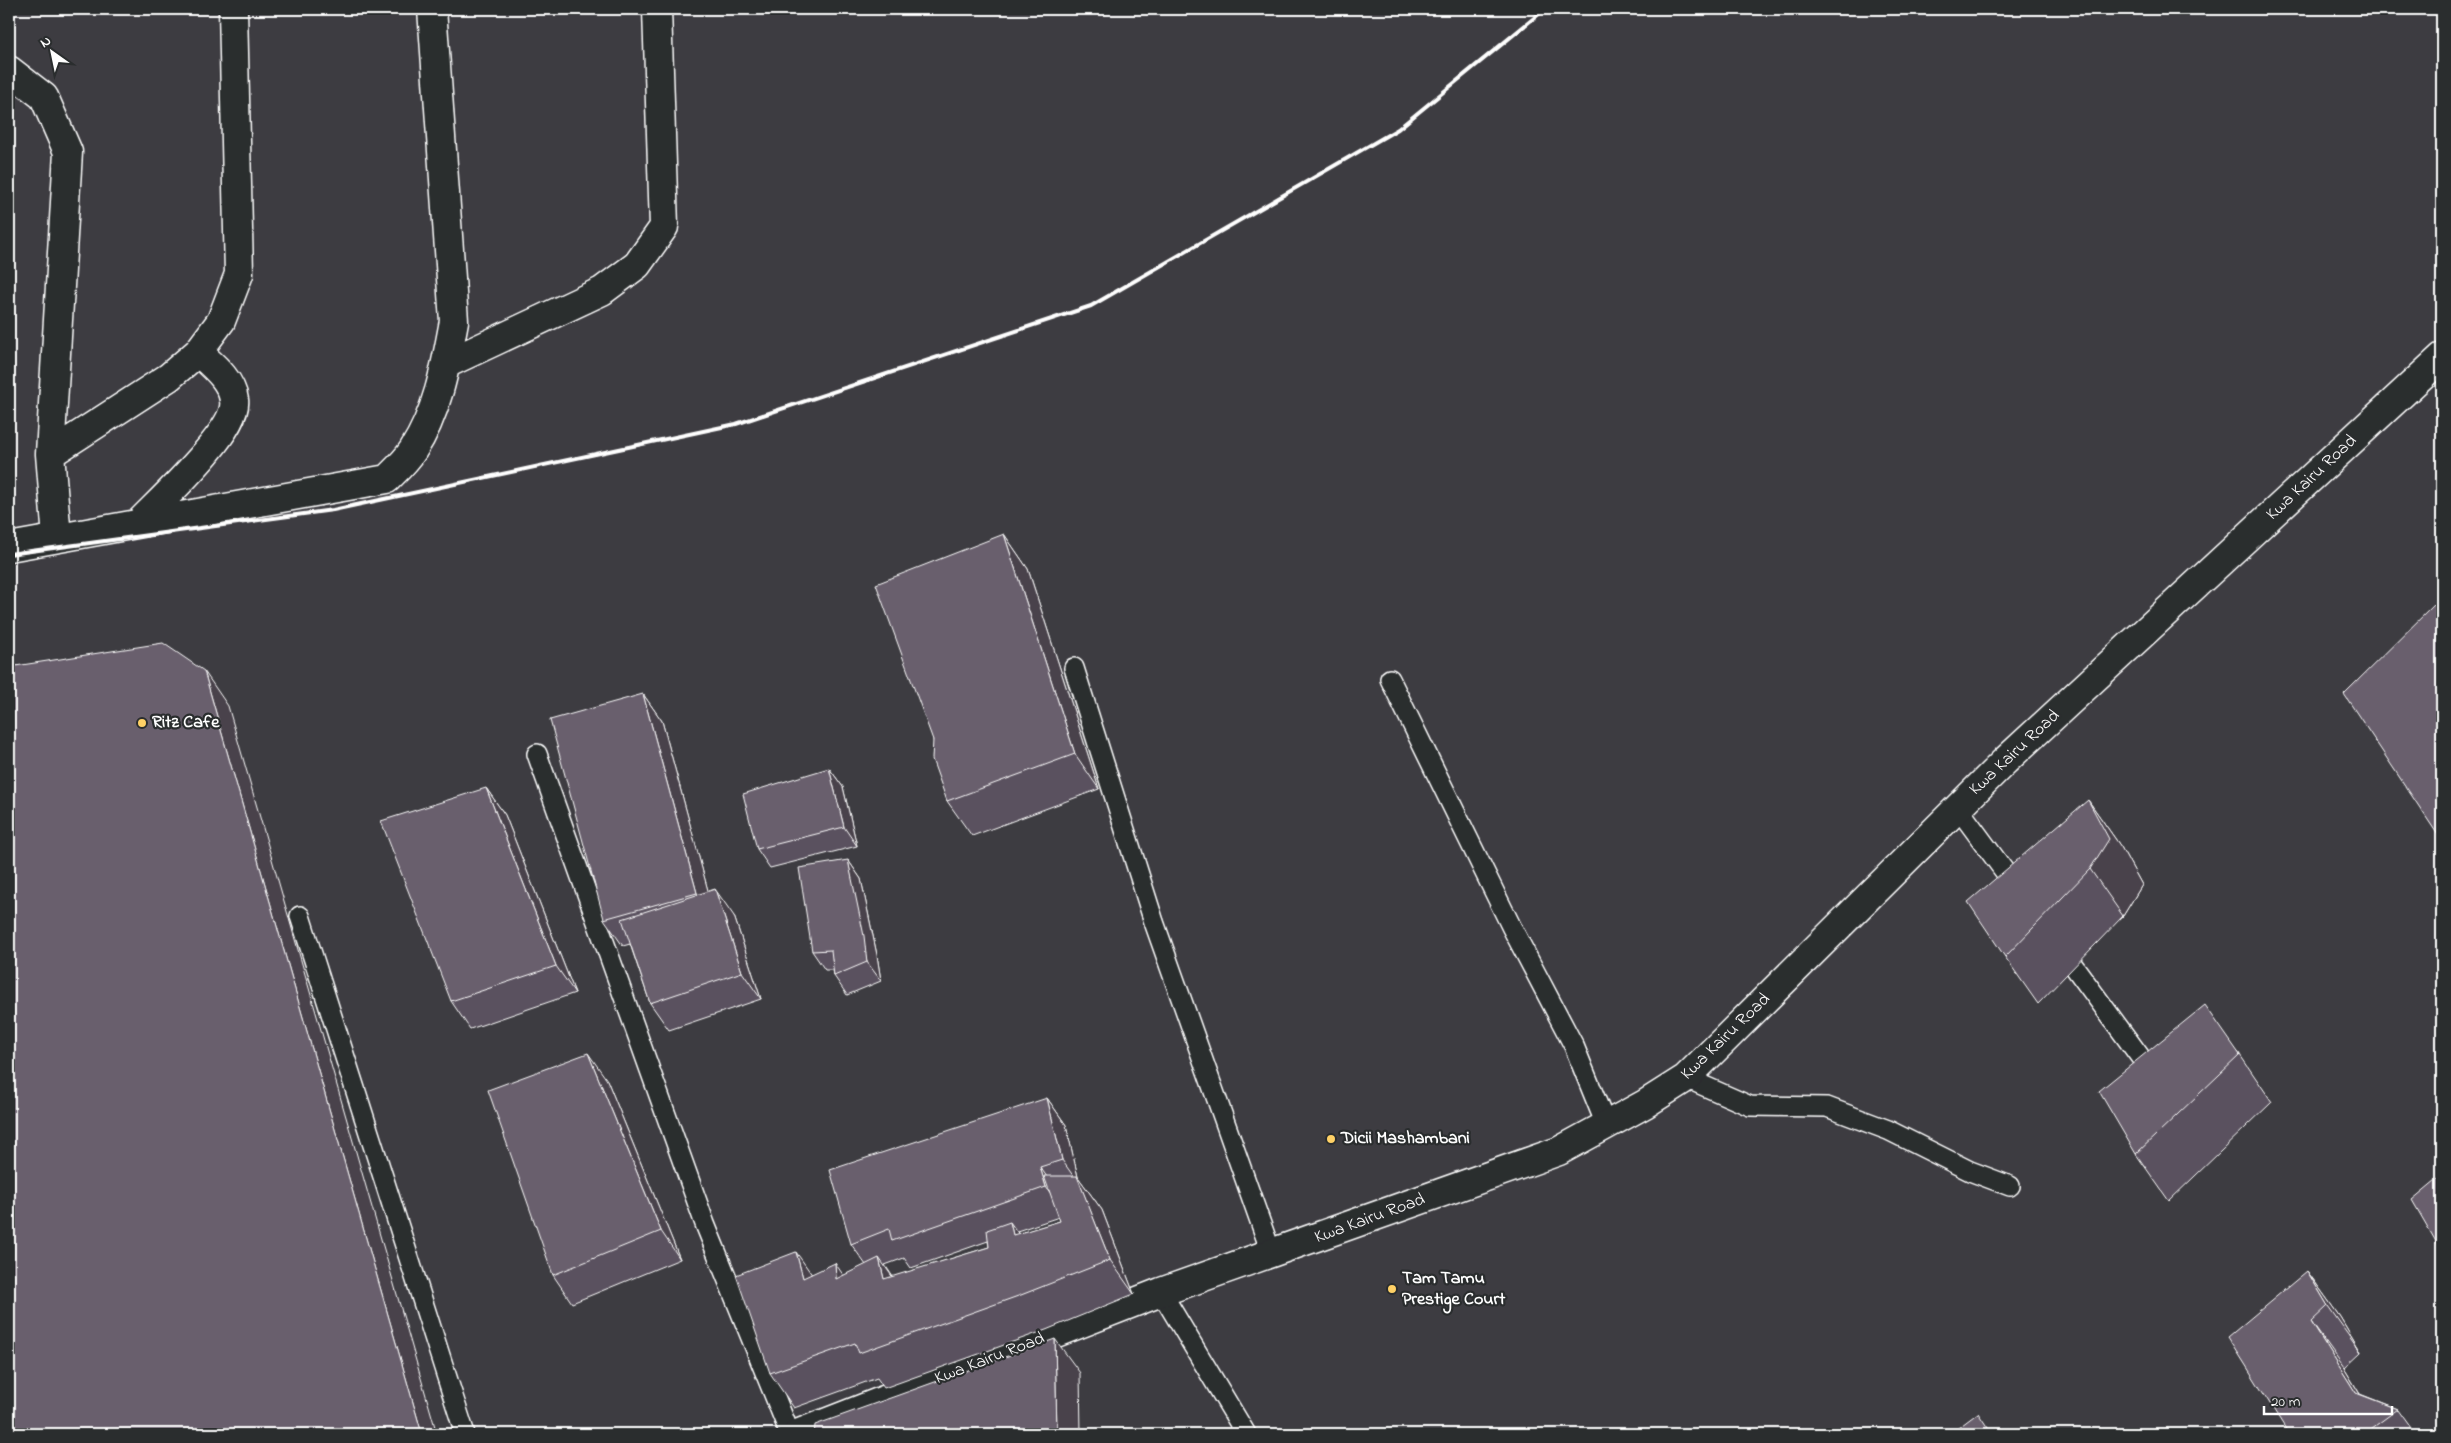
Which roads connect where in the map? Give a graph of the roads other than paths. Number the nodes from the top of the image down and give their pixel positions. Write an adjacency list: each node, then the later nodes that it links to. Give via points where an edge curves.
1 (232, 9): 5 (street, via 239,274 221,321)
2 (432, 9): 6 (street, via 454,321)
3 (657, 9): 6 (street, via 664,227 637,264 602,291)
4 (9, 70): 8 (street, via 44,98 68,152)
5 (198, 352): 8 (street, via 169,377); 9 (street, via 218,370 229,387 234,401 232,418 219,438)
6 (446, 364): 9 (street, via 429,419 413,451 387,479)
7 (2439, 368): 15 (street, Kwa Kairu Road, via 2005,761)
8 (50, 454): 10 (street)
9 (139, 523): 10 (street)
10 (57, 538): 11 (street)
11 (9, 547)
12 (1074, 668): 23 (lane, via 1154,922)
13 (1390, 679): 21 (lane, via 1512,928 1574,1046)
14 (537, 754): 26 (lane, via 705,1224)
15 (1958, 808): 16 (lane); 19 (street, Kwa Kairu Road)
16 (2032, 909)
17 (300, 916): 25 (lane)
18 (2050, 933): 20 (lane)
19 (1686, 1078): 21 (street, Kwa Kairu Road); 22 (lane, via 1750,1106 1827,1107 1888,1130)
20 (2156, 1078)
21 (1606, 1124): 23 (street, Kwa Kairu Road, via 1559,1151)
22 (2010, 1186)
23 (1272, 1255): 24 (street, Kwa Kairu Road)
24 (1161, 1292): 27 (street, Kwa Kairu Road); 28 (lane)
25 (465, 1434)
26 (790, 1434)
27 (797, 1434)
28 (1246, 1434)

